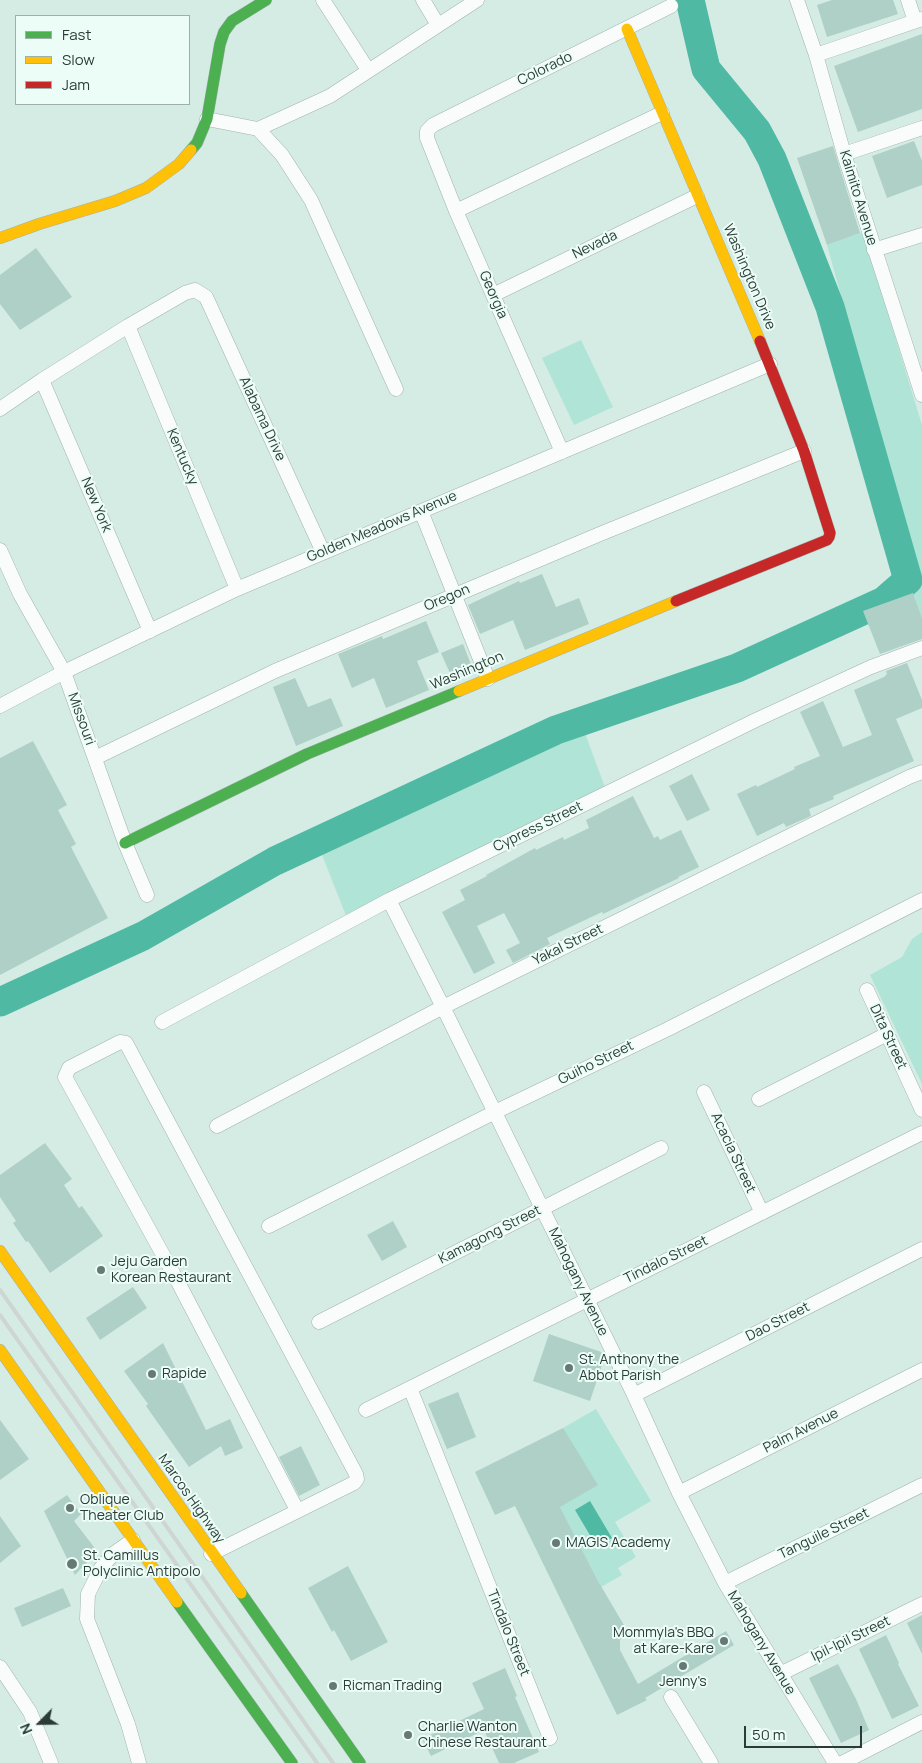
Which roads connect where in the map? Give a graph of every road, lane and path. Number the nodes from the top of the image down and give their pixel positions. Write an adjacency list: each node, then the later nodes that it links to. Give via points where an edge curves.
1 (266, 0): 14 (street, via 232,21 224,32)
2 (323, 0): 12 (street)
3 (423, 0): 9 (street)
4 (477, 0): 9 (street)
5 (797, 0): 11 (street, Kaimito Avenue)
6 (908, 0): 8 (street)
7 (671, 6): 10 (street, Colorado)
8 (918, 20): 11 (street)
9 (438, 24): 12 (street)
10 (627, 29): 13 (street, Washington Drive); 17 (street, Colorado, via 433,125 427,131)
11 (816, 55): 18 (street, Kaimito Avenue)
12 (368, 70): 16 (street, via 330,96)
13 (662, 113): 19 (street, Washington Drive); 20 (street)
14 (207, 119): 16 (street); 22 (street, via 197,143 179,164 146,188)
15 (922, 128): 18 (street)
16 (258, 129): 29 (street, via 282,155 311,200)
17 (427, 138): 20 (street, Georgia)
18 (844, 154): 23 (street, Kaimito Avenue)
19 (698, 196): 24 (street, Nevada); 26 (street, Washington Drive)
20 (456, 211): 24 (street, Georgia)
21 (922, 235): 23 (street)
22 (0, 238)
23 (874, 250): 27 (street, Kaimito Avenue)
24 (493, 295): 33 (street, Georgia)
25 (128, 326): 28 (street); 37 (street, Alabama Drive, via 185,293 195,290 206,297); 38 (street, Kentucky)
26 (770, 364): 32 (street, Washington Drive); 33 (street, Golden Meadows Avenue)
27 (917, 367): 30 (street, Kaimito Avenue)
28 (42, 380): 31 (street); 40 (street, New York)
29 (396, 389)
30 (922, 395)
31 (0, 409)
32 (804, 451): 35 (street, Washington Drive, via 830,534); 39 (street, Oregon)
33 (562, 452): 34 (street, Golden Meadows Avenue)
34 (421, 511): 37 (street, Golden Meadows Avenue); 39 (street)
35 (826, 540): 43 (street, Washington)
36 (0, 550): 42 (street, Missouri, via 20,594)
37 (323, 552): 38 (street, Golden Meadows Avenue)
38 (237, 589): 40 (street, Golden Meadows Avenue)
39 (454, 595): 43 (street); 45 (street, Oregon, via 275,671)
40 (150, 631): 42 (street, Golden Meadows Avenue)
41 (922, 648): 49 (street, Cypress Street, via 871,666 756,720)
42 (64, 672): 44 (street, Golden Meadows Avenue); 45 (street, Missouri)
43 (488, 679): 47 (street, Washington, via 307,754)
44 (0, 706)
45 (95, 758): 47 (street, Missouri)
46 (922, 772): 52 (street, Yakal Street)
47 (125, 843): 48 (street, Missouri)
48 (147, 895)
49 (389, 900): 52 (street, Mahogany Avenue); 53 (street, Cypress Street)
50 (922, 900): 58 (street, Guiho Street)
51 (867, 990): 54 (street, Dita Street)
52 (444, 1007): 58 (street, Mahogany Avenue); 59 (street, Yakal Street)
53 (162, 1022)
54 (887, 1034): 56 (street); 57 (street, Dita Street)
55 (704, 1092): 63 (street, Acacia Street)
56 (759, 1099)
57 (922, 1110)
58 (495, 1112): 62 (street, Mahogany Avenue); 64 (street, Guiho Street)
59 (217, 1126)
60 (922, 1132): 63 (street, Tindalo Street)
61 (661, 1148): 62 (street, Kamagong Street)
62 (543, 1209): 67 (street, Mahogany Avenue); 68 (street, Kamagong Street)
63 (762, 1213): 67 (street, Tindalo Street)
64 (269, 1226)
65 (922, 1249): 72 (street, Dao Street)
66 (0, 1251): 78 (street, Marcos Highway)
67 (587, 1300): 71 (street, Tindalo Street); 72 (street, Mahogany Avenue)
68 (319, 1322)
69 (1, 1352): 77 (street)
70 (922, 1370): 75 (street, Palm Avenue)
71 (410, 1388): 73 (street, Tindalo Street); 85 (street, Tindalo Street)
72 (634, 1395): 75 (street, Mahogany Avenue)
73 (366, 1410)
74 (922, 1485): 79 (street, Tanguile Street)
75 (679, 1493): 79 (street, Mahogany Avenue)
76 (297, 1510): 76 (street, via 354,1483 356,1474 126,1043 120,1042 69,1068 65,1077 178,1282); 78 (street)
77 (133, 1540): 87 (street, via 113,1554 101,1568 88,1594 88,1619 128,1724); 88 (street)
78 (211, 1554): 89 (street, Marcos Highway)
79 (725, 1583): 82 (street, Mahogany Avenue)
80 (922, 1604): 82 (street, Ipil-Ipil Street)
81 (0, 1666): 86 (street, via 30,1712)
82 (780, 1674): 91 (street, Mahogany Avenue)
83 (671, 1698): 90 (street)
84 (922, 1722): 92 (street)
85 (550, 1738)
86 (51, 1763)
87 (139, 1763)
88 (292, 1763)
89 (360, 1763)
90 (711, 1763)
91 (835, 1763)
92 (842, 1763)

